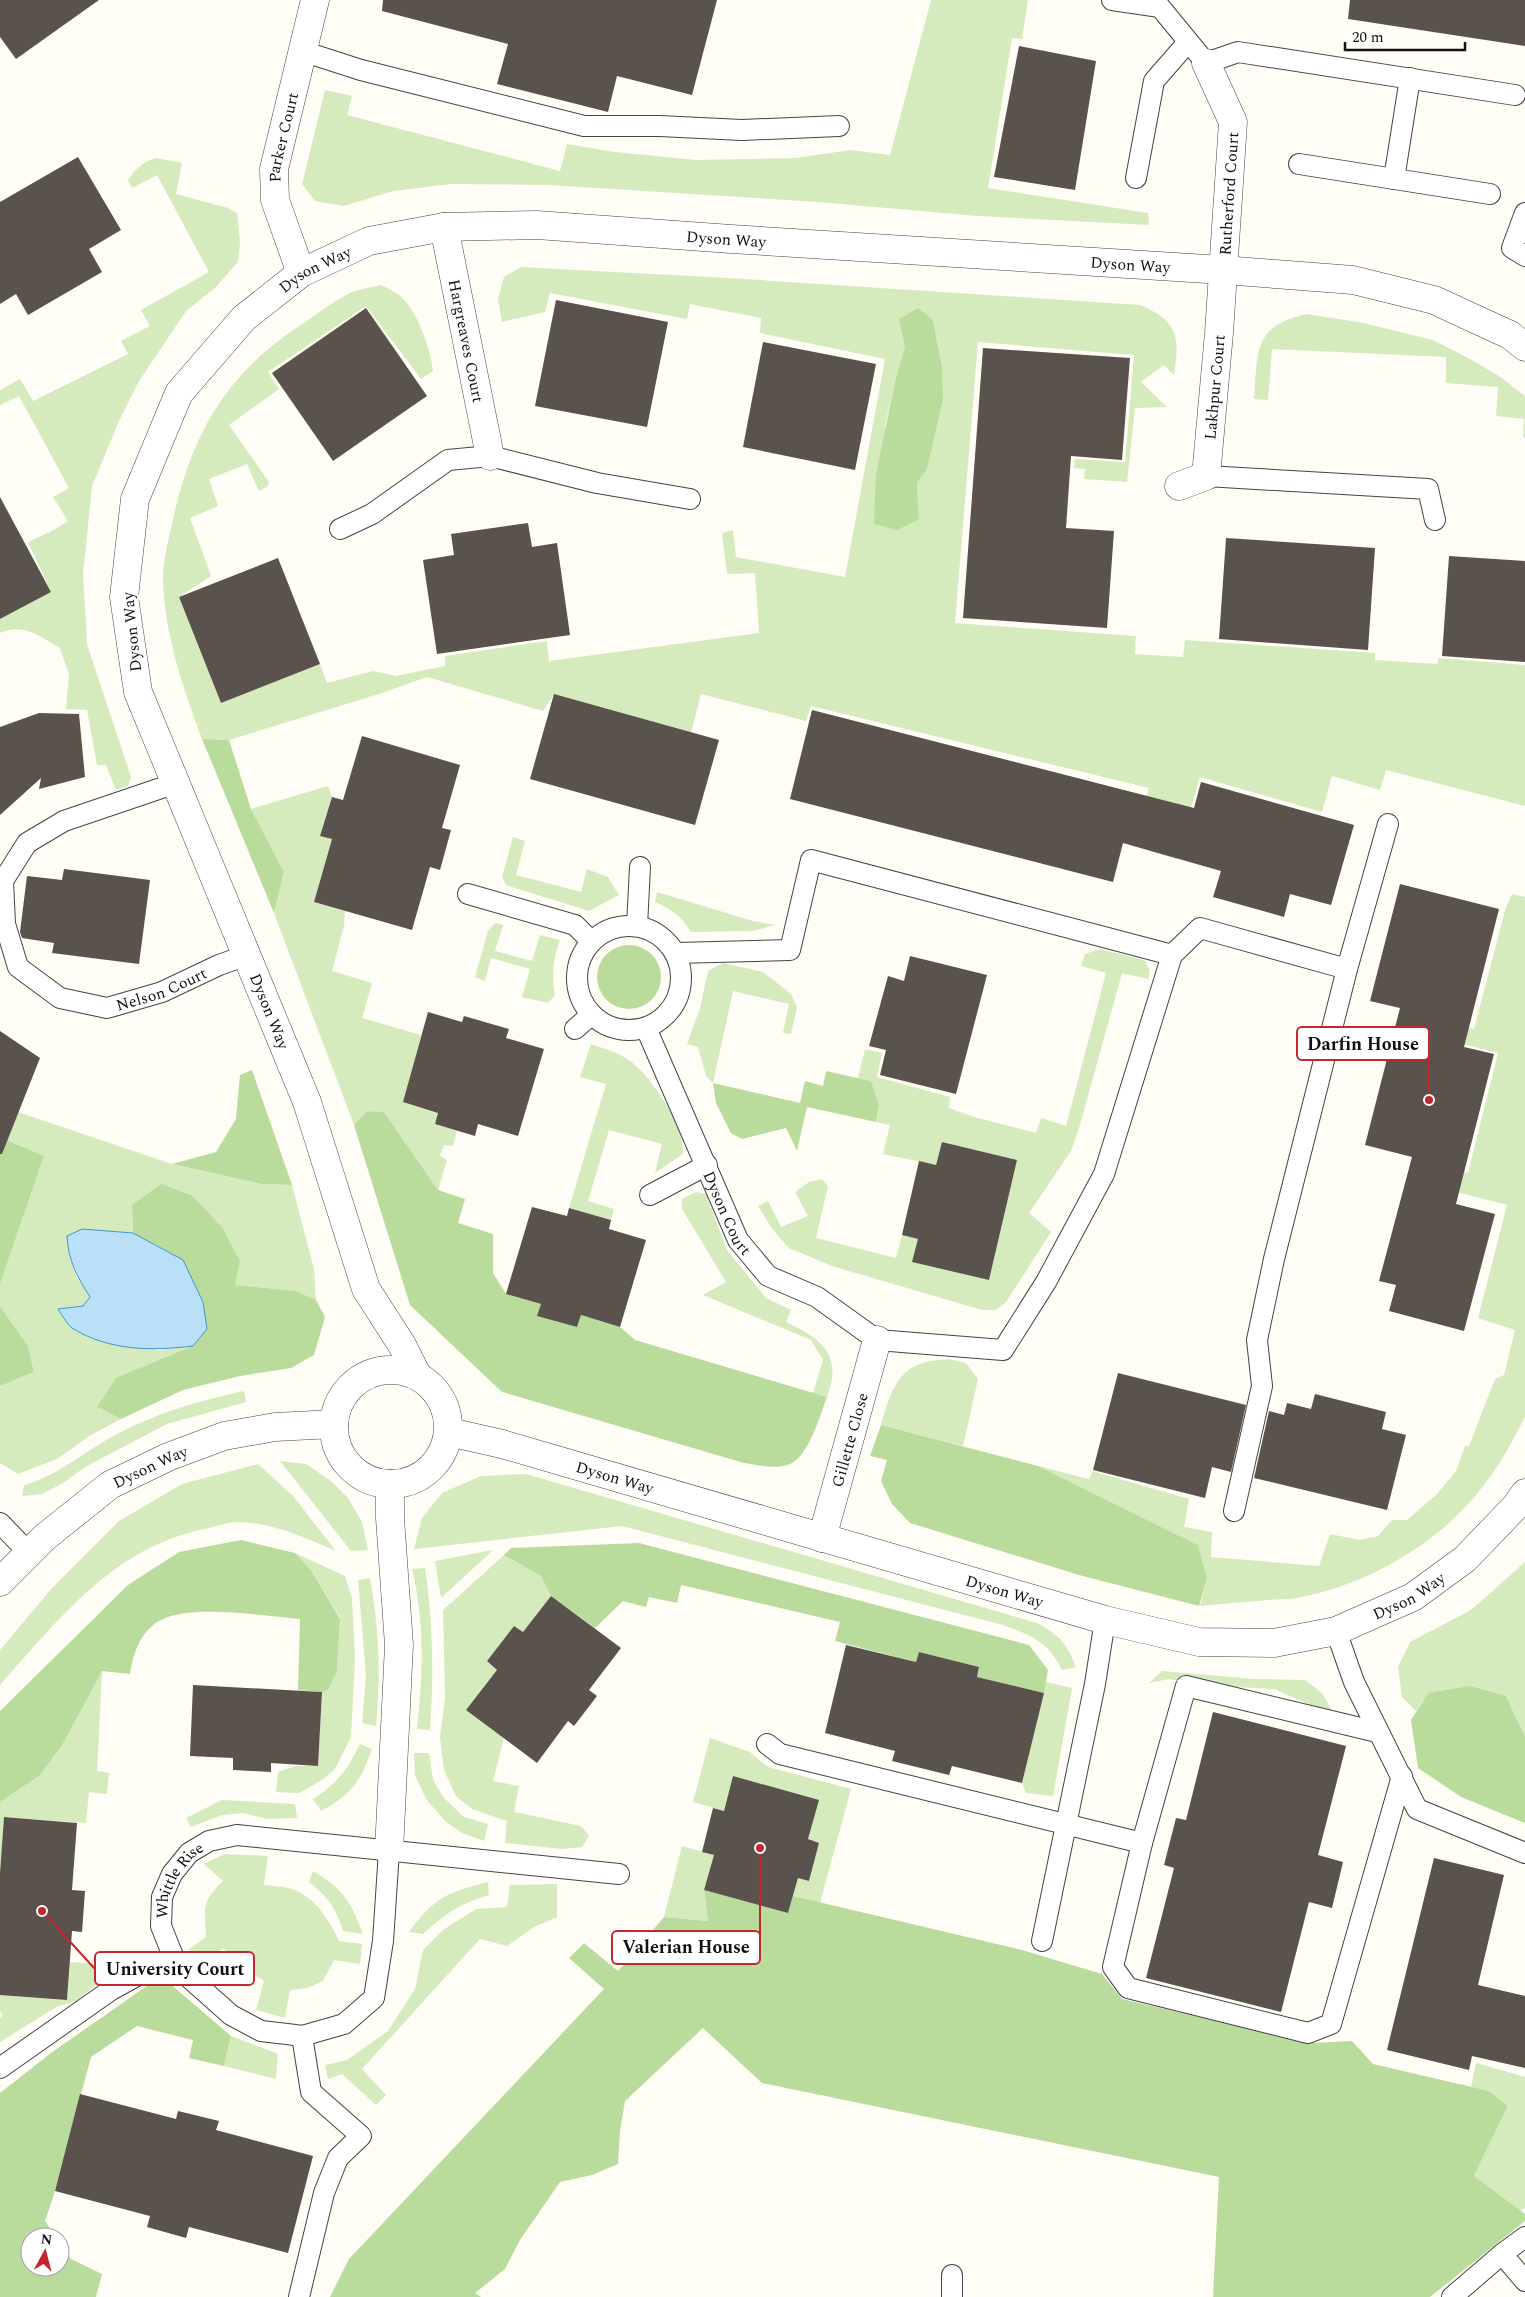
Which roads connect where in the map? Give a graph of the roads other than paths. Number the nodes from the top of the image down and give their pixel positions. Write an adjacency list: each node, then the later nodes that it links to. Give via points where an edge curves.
1 (315, 0): 4 (street, Parker Court)
2 (1112, 0): 3 (lane, via 1160,7)
3 (1188, 42): 5 (lane); 10 (lane, via 1154,81)
4 (302, 51): 8 (lane, via 361,70 584,126 742,130); 17 (street, Parker Court, via 274,169 275,200)
5 (1206, 63): 6 (lane, via 1238,52); 16 (street, Rutherford Court, via 1233,122)
6 (1410, 78): 7 (lane); 11 (lane)
7 (1515, 95)
8 (839, 126)
9 (1299, 164): 11 (lane)
10 (1136, 178)
11 (1394, 179): 12 (lane)
12 (1490, 194)
13 (1525, 213): 15 (lane, via 1512,248)
14 (444, 227): 16 (street, Dyson Way, via 537,224); 17 (street, Dyson Way, via 369,241); 19 (street, Hargreaves Court)
15 (1525, 256)
16 (1223, 270): 18 (street, Dyson Way, via 1353,280 1434,300 1510,334); 20 (street, Lakhpur Court)
17 (301, 273): 25 (street, Dyson Way, via 244,318 179,393 135,499 124,597 138,692)
18 (1525, 347)
19 (490, 456): 22 (lane, via 597,483); 24 (lane, via 448,460 372,514)
20 (1206, 476): 21 (street); 23 (lane, via 1428,489)
21 (1179, 486)
22 (690, 499)
23 (1435, 520)
24 (340, 529)
25 (176, 783): 32 (street, Dyson Way); 32 (lane, Nelson Court, via 64,822 27,843 3,881 5,924 18,967 60,998 107,1008 162,992)
26 (1388, 824): 34 (lane)
27 (640, 867): 29 (lane)
28 (468, 894): 30 (lane, via 575,925)
29 (637, 926): 30 (lane, via 620,926); 31 (lane, via 652,931)
30 (591, 941): 35 (lane, via 582,955 576,978 582,1002)
31 (675, 953): 33 (lane, via 790,950 811,860); 36 (lane, via 681,971 674,1005 662,1019)
32 (247, 956): 41 (street, Dyson Way, via 307,1102 366,1289)
33 (1172, 956): 34 (lane, via 1200,928); 40 (lane, via 1104,1174 1046,1282 1003,1350)
34 (1347, 969): 46 (lane, via 1257,1340 1262,1386)
35 (592, 1015): 36 (lane, via 617,1029 632,1031); 37 (lane)
36 (646, 1028): 38 (lane, Dyson Court)
37 (575, 1029)
38 (707, 1165): 39 (lane); 40 (lane, Dyson Court, via 738,1240 768,1276 817,1296)
39 (650, 1196)
40 (877, 1340): 48 (street, Gillette Close)
41 (417, 1375): 42 (street, via 403,1371 368,1374 344,1394); 43 (street, via 442,1399)
42 (334, 1424): 44 (street, via 336,1442 344,1459 356,1472); 49 (street, Dyson Way, via 275,1427 224,1436 168,1457 110,1485)
43 (448, 1432): 44 (street, via 444,1449 435,1464 415,1479); 48 (street, Dyson Way, via 502,1444)
44 (390, 1484): 58 (street, Whittle Rise, via 399,1645)
45 (1525, 1493): 52 (street, Dyson Way, via 1465,1558 1413,1597)
46 (1234, 1511)
47 (0, 1523): 49 (lane)
48 (822, 1538): 51 (street, Dyson Way)
49 (29, 1552): 50 (street, Dyson Way)
50 (0, 1582)
51 (1105, 1620): 52 (street, Dyson Way, via 1199,1642 1274,1643); 56 (lane)
52 (1336, 1631): 53 (lane, via 1354,1682)
53 (1377, 1732): 55 (lane); 57 (lane, via 1186,1686)
54 (766, 1744): 56 (lane, via 780,1754)
55 (1402, 1776): 57 (lane, via 1331,2024 1308,2033 1128,1988 1113,1968); 59 (lane, via 1417,1809)
56 (1067, 1826): 57 (lane); 61 (lane)
57 (1142, 1843)
58 (388, 1851): 60 (lane, Whittle Rise); 62 (lane, Whittle Rise, via 237,1835 209,1841 189,1853 172,1874 162,1898 161,1926); 63 (lane, Whittle Rise, via 383,1941 374,1998 344,2024)
59 (1525, 1853)
60 (619, 1874)
61 (1042, 1941)
62 (173, 1956): 63 (lane, Whittle Rise, via 186,1975 231,2015 261,2031); 64 (lane, via 110,1990)
63 (302, 2036): 69 (lane, via 311,2092 361,2136 338,2158 324,2193)
64 (0, 2068)
65 (1525, 2237): 66 (lane)
66 (1502, 2254): 68 (lane); 71 (lane)
67 (952, 2275): 70 (lane)
68 (1525, 2281)
69 (300, 2297)
70 (952, 2297)
71 (1452, 2297)

